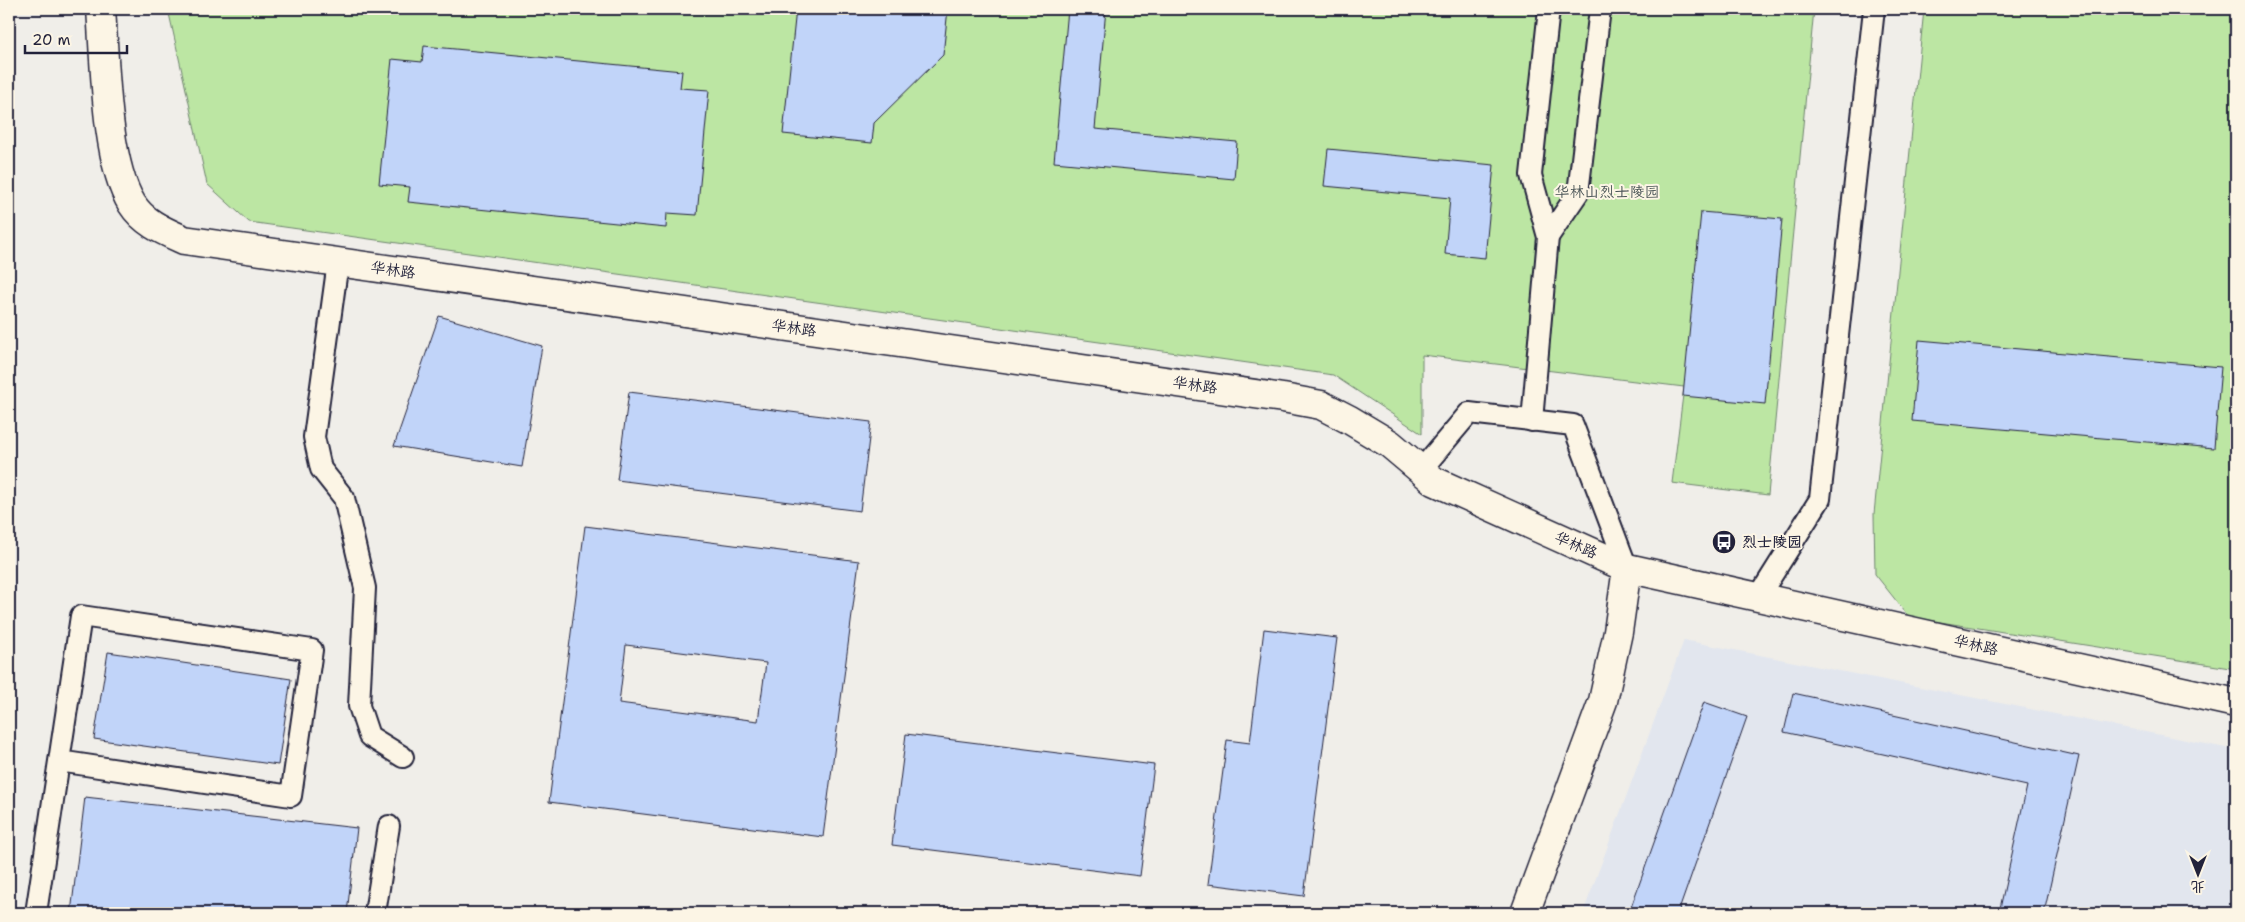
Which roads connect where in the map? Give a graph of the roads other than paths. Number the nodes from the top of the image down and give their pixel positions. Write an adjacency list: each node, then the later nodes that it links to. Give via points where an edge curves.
1 (101, 9): 6 (street, 华林路, via 110,124 120,181 133,205 155,227 184,240)
2 (1549, 9): 5 (lane, via 1531,175)
3 (1600, 9): 5 (lane, via 1578,193)
4 (1874, 9): 10 (lane, via 1820,499)
5 (1548, 236): 7 (lane)
6 (338, 262): 8 (street, 华林路, via 1321,405 1390,444); 12 (lane, via 314,437 321,469 344,498 365,588 359,706 369,736)
7 (1532, 421): 8 (lane, via 1469,413); 9 (lane, via 1573,425)
8 (1421, 470): 9 (street, 华林路, via 1434,481)
9 (1627, 568): 10 (street, 华林路); 17 (street, via 1618,632 1603,701)
10 (1759, 596): 11 (street, 华林路)
11 (2236, 703)
12 (403, 758)
13 (59, 761): 13 (lane, via 81,616 312,650 290,796); 15 (lane)
14 (389, 826): 16 (lane)
15 (36, 913)
16 (375, 913)
17 (1525, 913)

